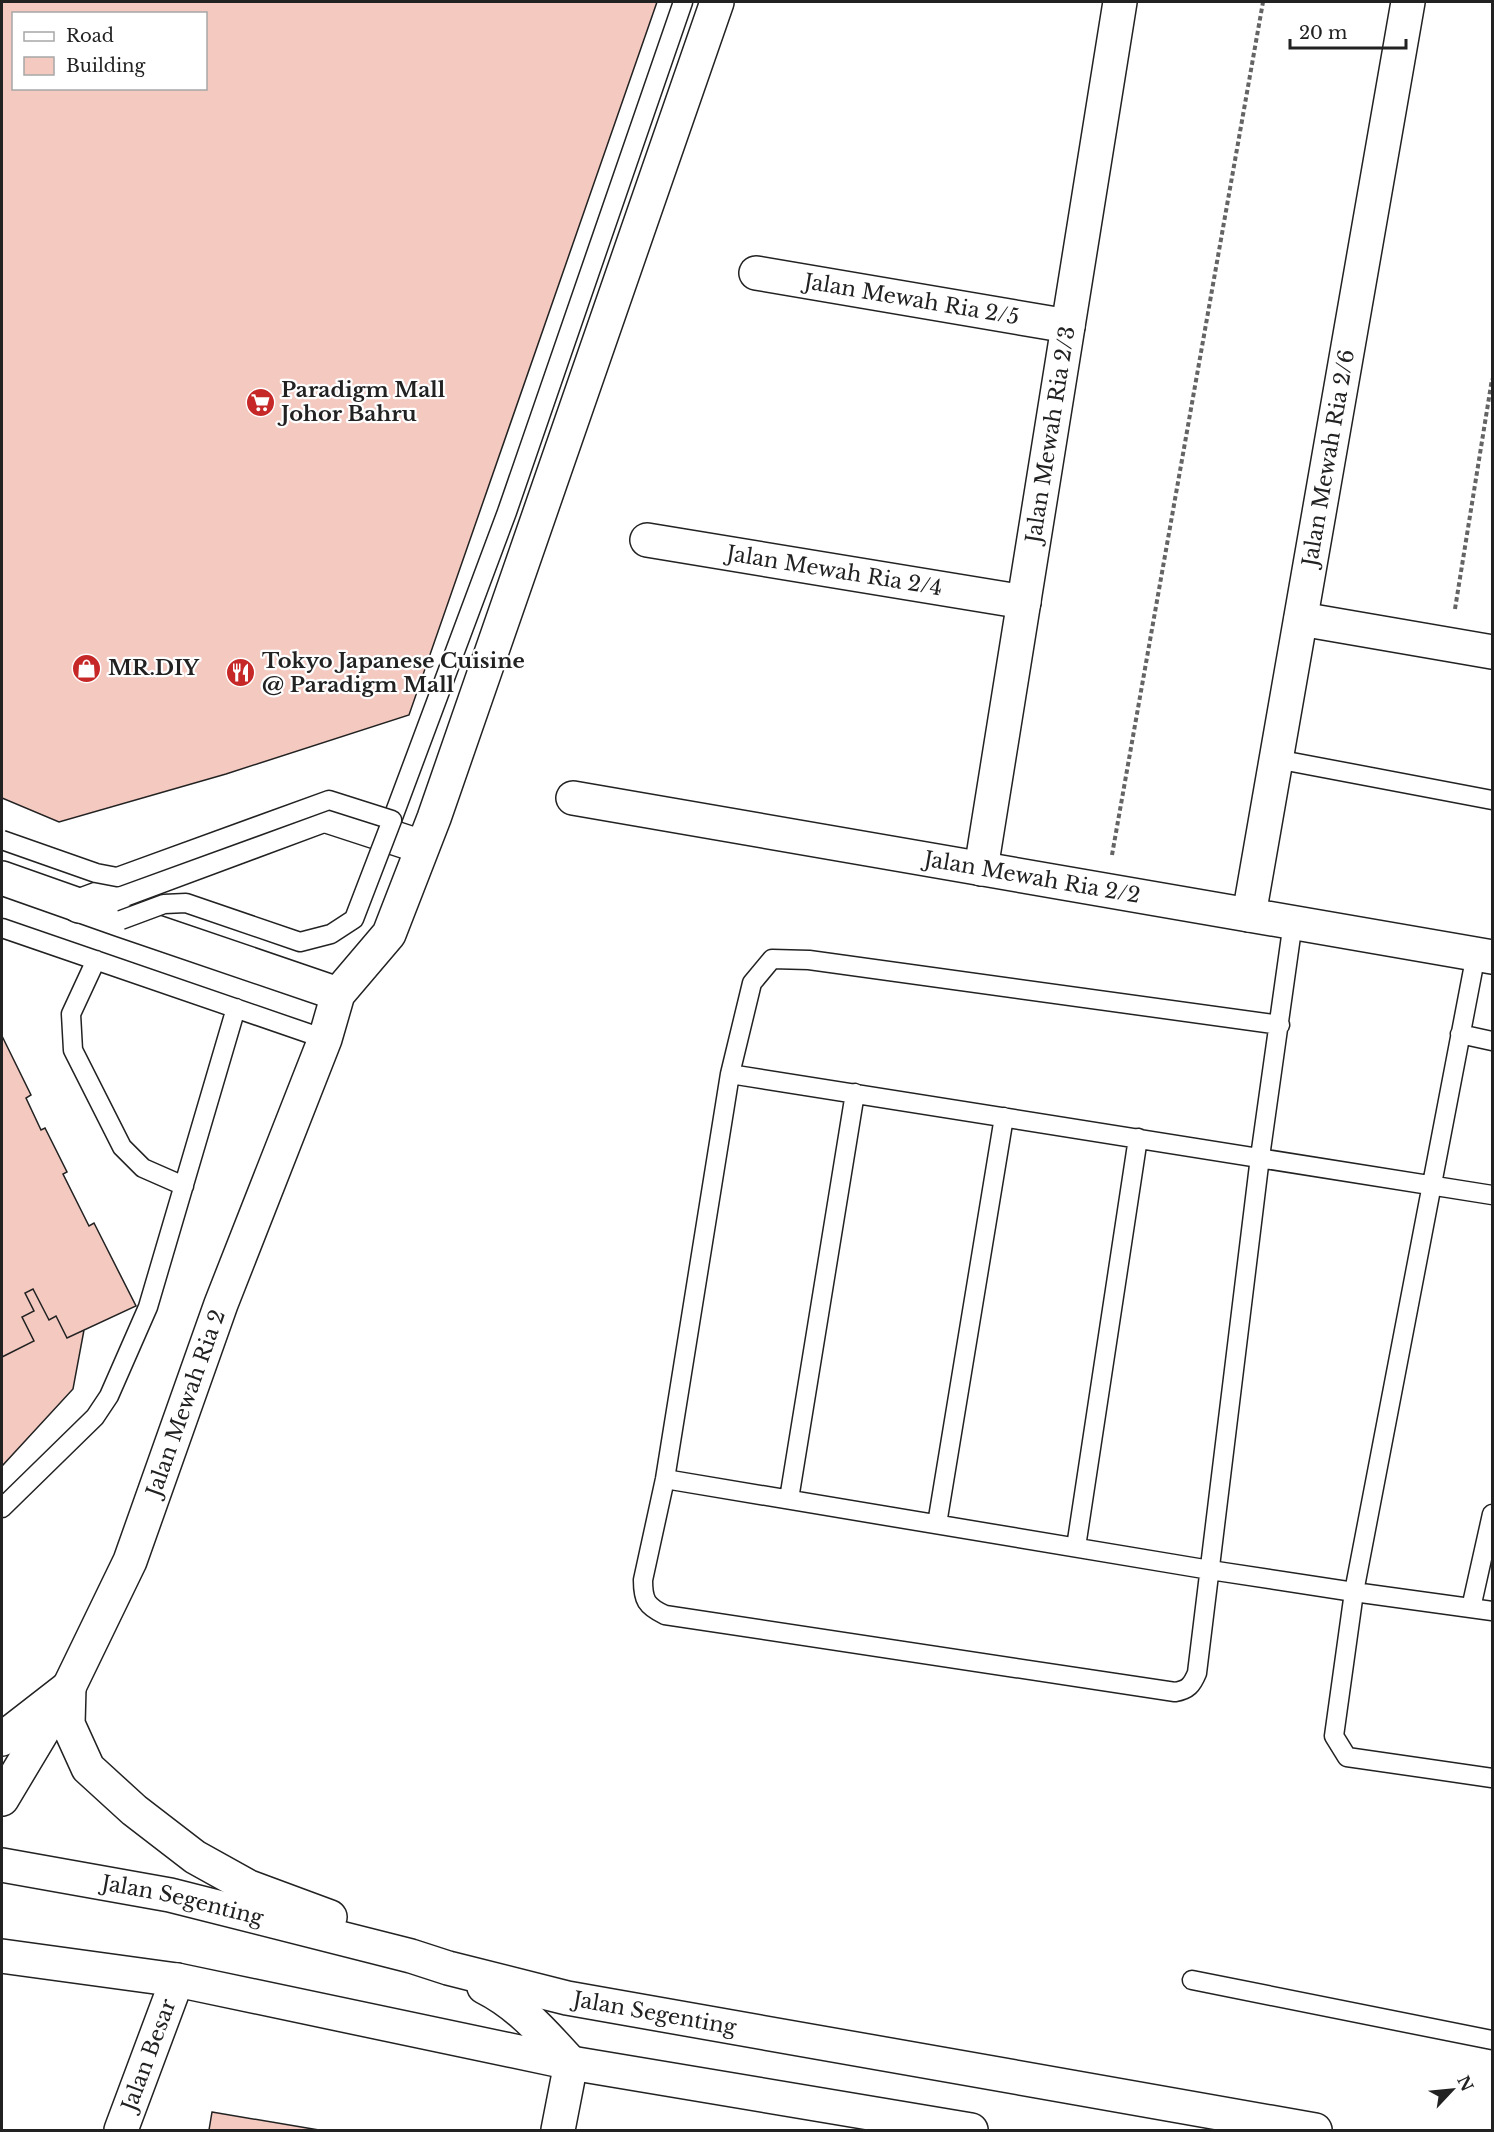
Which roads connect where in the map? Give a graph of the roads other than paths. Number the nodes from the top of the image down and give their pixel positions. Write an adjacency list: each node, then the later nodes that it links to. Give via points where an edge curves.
1 (683, 2): 14 (lane, via 507,512)
2 (717, 2): 16 (street)
3 (1120, 2): 6 (street, Jalan Mewah Ria 2/3)
4 (1408, 2): 9 (street, Jalan Mewah Ria 2/6)
5 (756, 273): 6 (street, Jalan Mewah Ria 2/5)
6 (1068, 326): 8 (street, Jalan Mewah Ria 2/3)
7 (647, 540): 8 (street, Jalan Mewah Ria 2/4)
8 (1024, 602): 17 (street, Jalan Mewah Ria 2/3)
9 (1301, 619): 10 (street); 11 (street, Jalan Mewah Ria 2/6)
10 (1492, 652)
11 (1276, 759): 13 (lane); 20 (street, Jalan Mewah Ria 2/6)
12 (573, 798): 17 (street, Jalan Mewah Ria 2/2)
13 (1492, 800)
14 (392, 820): 15 (lane, bridge, via 329,800 117,878); 21 (lane, bridge, via 354,919 331,934 300,942 186,903 164,904)
15 (2, 840)
16 (422, 848): 19 (street, via 324,814); 26 (street, via 388,934)
17 (981, 868): 20 (street, Jalan Mewah Ria 2/2)
18 (2, 878): 19 (street)
19 (79, 906): 21 (street)
20 (1250, 915): 22 (street, Jalan Mewah Ria 2/2)
21 (120, 921): 26 (street)
22 (1293, 922): 24 (street, Jalan Mewah Ria 2/2); 28 (lane)
23 (2, 928): 25 (lane)
24 (1484, 955): 29 (lane)
25 (96, 960): 27 (lane); 38 (lane, via 71,1014 73,1050 122,1147 143,1168)
26 (338, 994): 30 (street, Jalan Mewah Ria 2)
27 (236, 1008): 30 (lane); 38 (lane)
28 (1280, 1025): 32 (lane, via 809,960 772,959 752,983); 36 (lane)
29 (1460, 1034): 31 (lane); 37 (lane)
30 (325, 1039): 50 (street, Jalan Mewah Ria 2, via 221,1304 130,1561)
31 (1492, 1041)
32 (729, 1074): 33 (lane); 40 (lane)
33 (855, 1093): 34 (lane); 41 (lane)
34 (1004, 1117): 35 (lane); 44 (lane)
35 (1138, 1138): 36 (lane); 45 (lane)
36 (1260, 1157): 37 (lane); 46 (lane)
37 (1432, 1185): 39 (lane); 47 (lane)
38 (184, 1186): 42 (lane, via 148,1307 109,1395 95,1417)
39 (1492, 1195)
40 (665, 1479): 41 (lane); 46 (lane, via 643,1595 651,1609 665,1615 1175,1692 1192,1685 1197,1673)
41 (789, 1499): 44 (lane)
42 (2, 1508)
43 (1492, 1514): 48 (lane)
44 (938, 1524): 45 (lane)
45 (1076, 1547): 46 (lane)
46 (1210, 1570): 47 (lane)
47 (1354, 1592): 48 (lane); 52 (lane, via 1334,1736 1347,1757)
48 (1471, 1608): 49 (lane)
49 (1492, 1611)
50 (69, 1687): 51 (street); 53 (street, Jalan Mewah Ria 2); 57 (street, via 68,1724 88,1768 134,1810 195,1857 249,1887 392,1939)
51 (2, 1739)
52 (1492, 1778)
53 (2, 1799)
54 (2, 1865): 57 (street, Jalan Segenting, via 170,1895)
55 (2, 1945): 58 (street)
56 (2, 1956): 58 (street)
57 (411, 1956): 59 (street, Jalan Segenting)
58 (40, 1961): 60 (street)
59 (448, 1968): 63 (street, via 521,2010); 67 (street, Jalan Segenting, via 567,1998)
60 (177, 1980): 63 (street); 64 (street, Jalan Besar)
61 (1192, 1980): 62 (lane)
62 (1492, 2040)
63 (571, 2063): 65 (street); 66 (street)
64 (121, 2130)
65 (558, 2130)
66 (971, 2130)
67 (1315, 2130)

